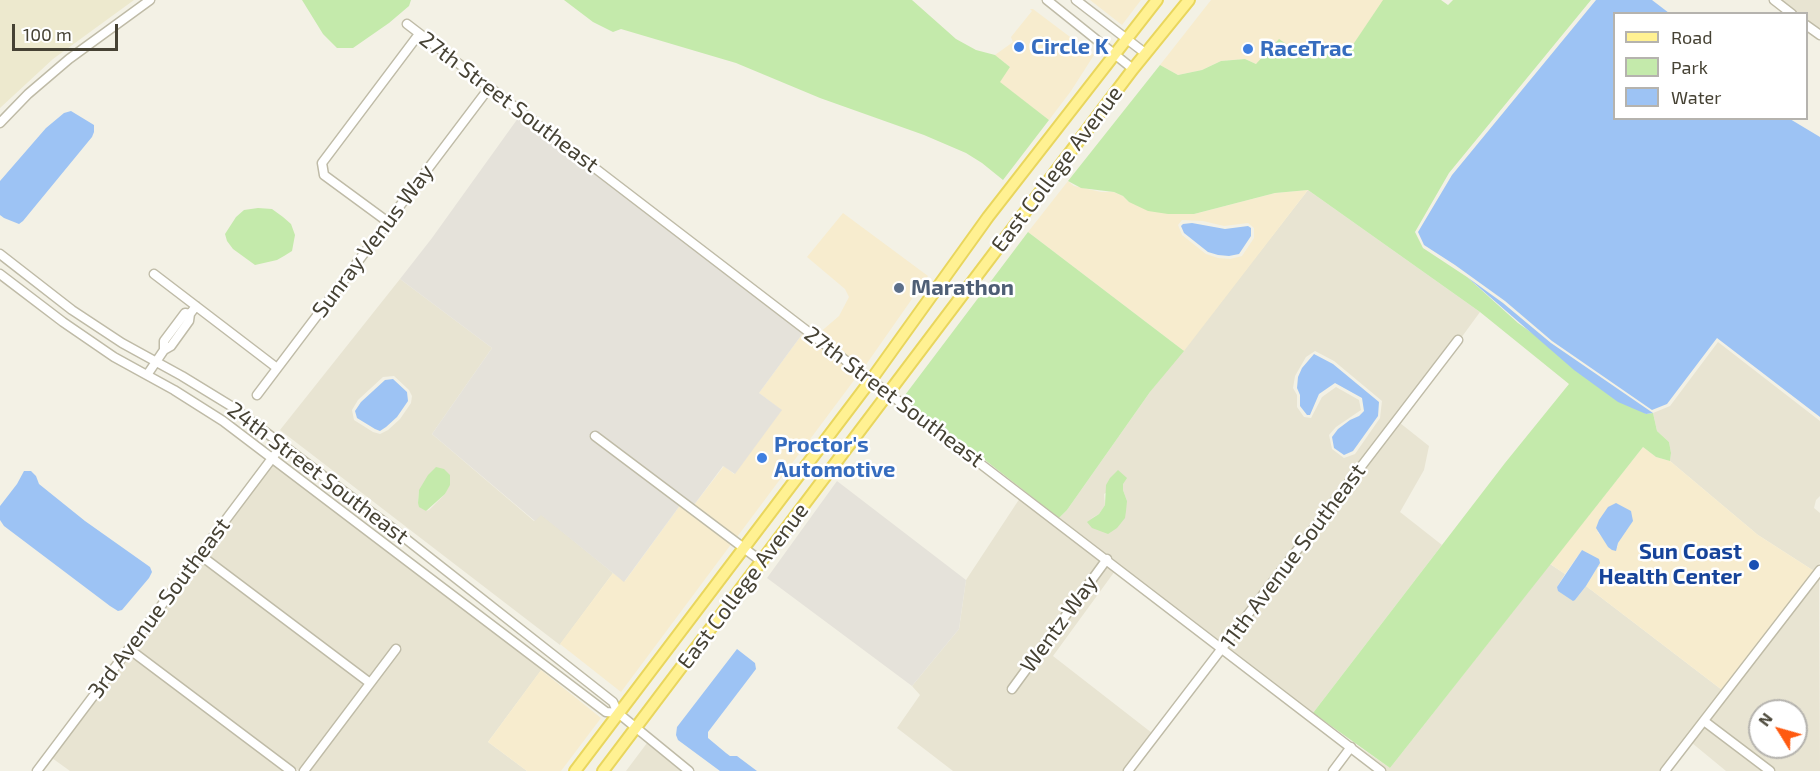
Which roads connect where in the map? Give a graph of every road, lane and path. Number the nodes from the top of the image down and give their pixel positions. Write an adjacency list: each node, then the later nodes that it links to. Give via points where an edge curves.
1 (150, 0): 15 (street, via 69,59)
2 (1047, 0): 12 (street)
3 (1076, 0): 10 (street)
4 (1157, 0): 10 (main road, East College Avenue)
5 (1189, 0): 11 (main road, East College Avenue)
6 (1774, 0): 7 (street)
7 (1789, 12)
8 (407, 24): 9 (street, 27th Street Southeast)
9 (419, 34): 14 (street, 27th Street Southeast); 16 (street, via 322,163 324,175)
10 (1126, 39): 11 (street); 12 (main road, East College Avenue)
11 (1145, 53): 13 (main road, East College Avenue)
12 (1114, 54): 13 (street); 25 (main road, East College Avenue, via 988,217)
13 (1133, 69): 27 (main road, East College Avenue)
14 (489, 88): 16 (street, Sunray Venus Way); 25 (street, 27th Street Southeast)
15 (0, 123)
16 (388, 222): 23 (street, Sunray Venus Way)
17 (0, 254): 22 (street, 24th Street Southeast, via 72,310)
18 (0, 274): 24 (street, 24th Street Southeast, via 63,322)
19 (154, 274): 20 (street)
20 (196, 306): 22 (street, via 190,314 185,313 164,341 164,350); 23 (street)
21 (1458, 340): 36 (street, 11th Avenue Southeast)
22 (156, 362): 24 (street); 29 (street, 24th Street Southeast, via 231,406)
23 (277, 368): 26 (street, Sunray Venus Way)
24 (147, 375): 30 (street, 24th Street Southeast, via 223,421)
25 (871, 380): 27 (street, 27th Street Southeast); 31 (main road, East College Avenue)
26 (257, 394)
27 (888, 394): 33 (street, 27th Street Southeast); 34 (main road, East College Avenue)
28 (594, 436): 31 (street)
29 (282, 446): 30 (street, 3rd Avenue Southeast); 41 (street, 24th Street Southeast, via 603,694)
30 (272, 459): 32 (street, 3rd Avenue Southeast); 41 (street, 24th Street Southeast, via 606,712)
31 (744, 548): 34 (street); 41 (main road, East College Avenue)
32 (200, 555): 37 (street, 3rd Avenue Southeast); 39 (street)
33 (1107, 559): 36 (street, 27th Street Southeast); 40 (street, Wentz Way)
34 (761, 561): 43 (main road, East College Avenue)
35 (1819, 572): 42 (street)
36 (1223, 648): 44 (street, 27th Street Southeast); 51 (street, 11th Avenue Southeast)
37 (129, 649): 45 (street, 3rd Avenue Southeast); 46 (street)
38 (396, 649): 39 (street)
39 (370, 683): 47 (street)
40 (1012, 689)
41 (618, 713): 43 (street, 24th Street Southeast); 48 (main road, East College Avenue)
42 (1704, 721): 54 (street); 55 (street)
43 (635, 728): 49 (main road, East College Avenue); 50 (street, 24th Street Southeast)
44 (1351, 747): 52 (street); 53 (street, 27th Street Southeast)
45 (37, 771)
46 (291, 771)
47 (304, 771)
48 (575, 771)
49 (603, 771)
50 (689, 771)
51 (1128, 771)
52 (1333, 771)
53 (1381, 771)
54 (1665, 771)
55 (1770, 771)

